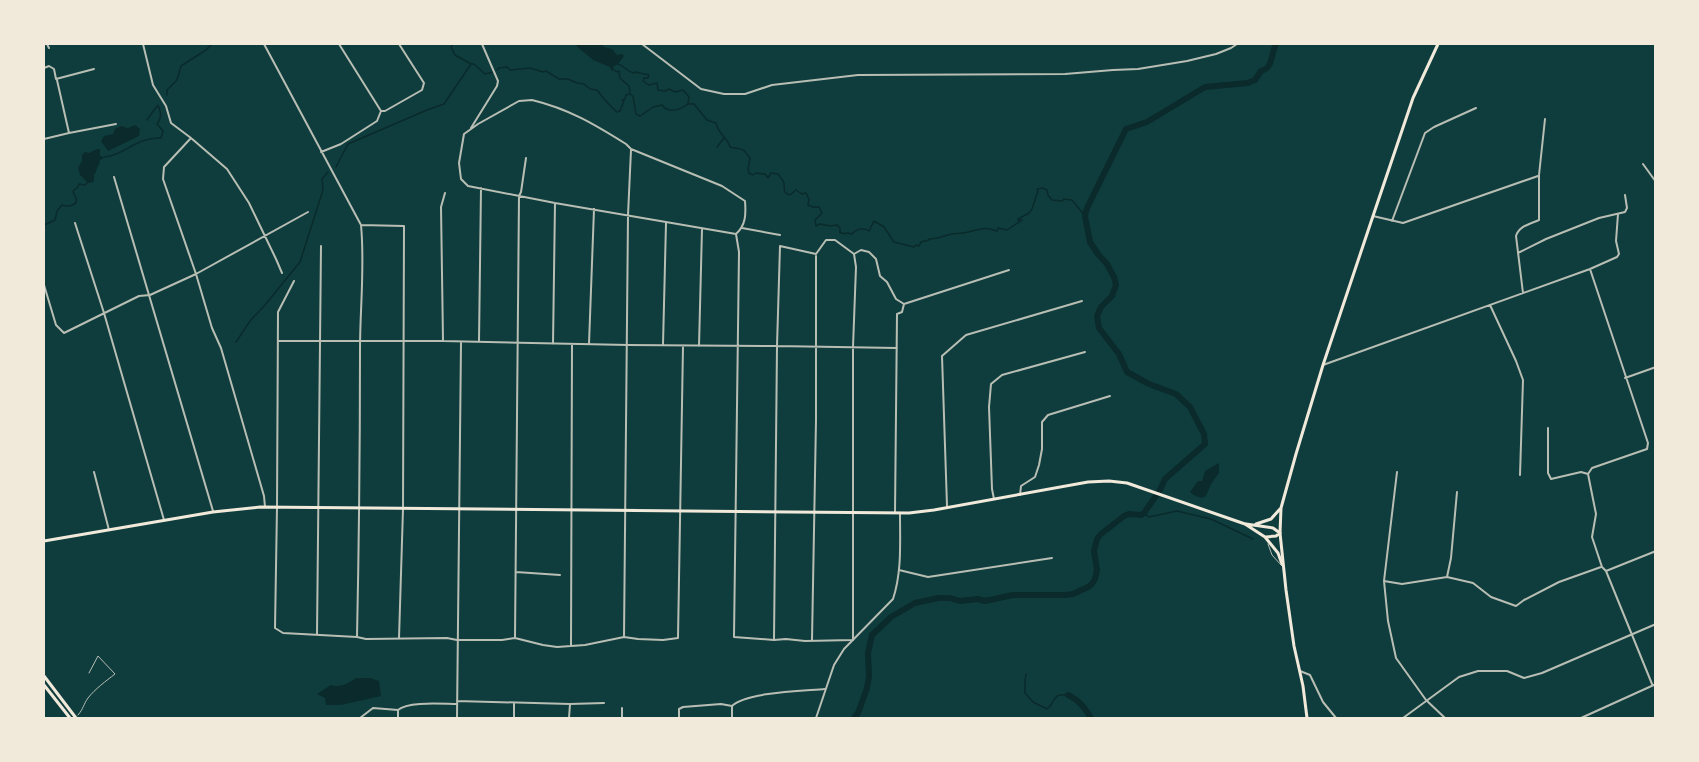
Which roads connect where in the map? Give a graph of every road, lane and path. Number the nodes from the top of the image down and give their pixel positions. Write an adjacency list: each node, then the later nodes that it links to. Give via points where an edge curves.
1 (47, 44): 10 (street)
2 (143, 44): 20 (street, via 153,85 171,123)
3 (264, 44): 23 (street)
4 (339, 44): 15 (street)
5 (399, 44): 15 (street, via 424,83 422,90)
6 (482, 44): 18 (street, via 498,81)
7 (642, 44): 8 (street, via 701,88 724,94 858,75 1065,74 1138,69 1216,54)
8 (1237, 44)
9 (1438, 44): 38 (main road, via 1413,98)
10 (49, 48)
11 (44, 68): 13 (street, via 54,69)
12 (94, 69): 13 (street)
13 (56, 79): 19 (street)
14 (1476, 108): 39 (street, via 1425,132)
15 (381, 111): 23 (street, via 377,121)
16 (1545, 119): 26 (street)
17 (116, 124): 19 (street)
18 (470, 130): 22 (street, via 519,101 532,100 586,119); 29 (street, via 464,134 459,163 461,179 468,186)
19 (69, 133): 21 (street)
20 (191, 138): 47 (street, via 227,169); 55 (street, via 164,167 163,178)
21 (44, 139)
22 (631, 149): 37 (street); 43 (street, via 722,186 745,201)
23 (321, 152): 42 (street)
24 (526, 158): 32 (street)
25 (1643, 164): 28 (street)
26 (1539, 175): 39 (street, via 1403,223); 51 (street, via 1539,220 1517,231)
27 (114, 177): 59 (street)
28 (1656, 182)
29 (480, 188): 32 (street); 71 (street)
30 (445, 193): 66 (street, via 441,207)
31 (1626, 195): 36 (street, via 1627,208)
32 (519, 196): 33 (street); 70 (street)
33 (555, 203): 34 (street); 72 (street)
34 (594, 209): 37 (street); 74 (street)
35 (308, 212): 47 (street)
36 (1618, 214): 51 (street, via 1588,222); 52 (street, via 1619,254)
37 (628, 215): 41 (street); 75 (street)
38 (1372, 216): 39 (street); 85 (main road)
39 (1392, 220)
40 (75, 223): 63 (street)
41 (666, 223): 44 (street); 76 (street)
42 (361, 225): 67 (street); 68 (street, via 404,226)
43 (742, 228): 45 (street); 46 (street)
44 (702, 229): 45 (street); 78 (street)
45 (736, 234): 79 (street)
46 (780, 235)
47 (265, 236): 54 (street); 55 (street)
48 (321, 246): 65 (street)
49 (816, 254): 50 (street, via 826,240 835,240); 80 (street, via 780,246); 81 (street)
50 (854, 254): 61 (street, via 861,250 876,259 880,276); 82 (street)
51 (1518, 254): 58 (street)
52 (1590, 269): 58 (street); 87 (street)
53 (1009, 270): 61 (street)
54 (282, 273)
55 (196, 274): 59 (street); 97 (street)
56 (294, 281): 64 (street, via 278,312)
57 (44, 285): 63 (street, via 56,326 64,333)
58 (1523, 293): 62 (street)
59 (150, 295): 63 (street, via 139,296); 109 (street)
60 (1082, 301): 102 (street, via 966,335 942,356)
61 (904, 304): 83 (street, via 897,314)
62 (1490, 305): 85 (street); 93 (street, via 1522,380)
63 (104, 313): 116 (street)
64 (278, 341): 65 (street); 98 (street)
65 (319, 341): 67 (street); 99 (street)
66 (443, 341): 68 (street); 69 (street)
67 (360, 342): 68 (street); 100 (street)
68 (403, 342): 101 (street)
69 (460, 342): 71 (street); 104 (street)
70 (518, 342): 71 (street); 72 (street); 105 (street)
71 (479, 343)
72 (553, 344): 73 (street)
73 (572, 344): 74 (street); 106 (street)
74 (589, 344): 75 (street)
75 (628, 345): 76 (street); 107 (street)
76 (663, 345): 77 (street)
77 (683, 345): 78 (street); 108 (street)
78 (699, 345): 79 (street)
79 (738, 346): 80 (street); 110 (street)
80 (777, 346): 81 (street); 111 (street)
81 (816, 346): 82 (street); 112 (street)
82 (853, 347): 83 (street); 113 (street)
83 (897, 348): 114 (street)
84 (1085, 352): 96 (street, via 1002,375 991,384)
85 (1323, 365): 103 (main road)
86 (1656, 367): 87 (street)
87 (1625, 378): 92 (street, via 1647,449 1592,468)
88 (1110, 396): 95 (street, via 1048,414 1042,422 1042,449 1035,477 1021,486)
89 (1548, 428): 92 (street, via 1551,479)
90 (94, 472): 119 (street)
91 (1396, 472): 132 (street)
92 (1588, 474): 125 (street, via 1596,514 1592,537)
93 (1520, 475)
94 (1457, 492): 131 (street)
95 (1020, 495): 96 (main road); 117 (main road, via 1099,481 1118,482)
96 (994, 499): 102 (main road)
97 (265, 507): 98 (main road); 109 (main road)
98 (277, 507): 99 (main road); 135 (street, via 275,628 283,633)
99 (318, 507): 100 (main road); 135 (street)
100 (360, 508): 101 (main road); 136 (street)
101 (403, 508): 104 (main road); 138 (street)
102 (947, 508): 115 (main road)
103 (1281, 508): 118 (main road, via 1267,521); 120 (main road)
104 (459, 509): 105 (main road); 140 (street)
105 (517, 510): 106 (main road); 129 (street)
106 (571, 510): 107 (main road); 144 (street)
107 (625, 511): 108 (main road); 137 (street)
108 (681, 511): 110 (main road); 137 (street, via 678,638)
109 (213, 512): 116 (main road)
110 (736, 512): 111 (main road); 141 (street, via 734,637)
111 (775, 512): 112 (main road); 141 (street)
112 (814, 513): 113 (main road); 142 (street)
113 (853, 513): 114 (main road); 143 (street)
114 (895, 514): 115 (main road)
115 (900, 514): 127 (street)
116 (164, 520): 119 (main road)
117 (1245, 524): 118 (main road); 121 (main road)
118 (1252, 524): 120 (main road)
119 (109, 530): 122 (main road)
120 (1280, 533): 121 (main road); 126 (main road)
121 (1266, 538): 126 (main road, via 1278,553)
122 (44, 541)
123 (1656, 551): 128 (street)
124 (1052, 558): 127 (street, via 928,577)
125 (1602, 567): 128 (street); 131 (street, via 1559,582 1516,606 1491,597 1473,583)
126 (1283, 568): 145 (main road)
127 (899, 570): 143 (street, via 893,599)
128 (1606, 571): 134 (street)
129 (516, 572): 130 (street); 139 (street)
130 (560, 575)
131 (1447, 577): 132 (street, via 1402,584)
132 (1384, 581): 151 (street, via 1396,658)
133 (1656, 624): 134 (street)
134 (1631, 634): 148 (street); 151 (street, via 1524,678 1507,670 1478,670 1459,677)
135 (317, 635): 136 (street)
136 (357, 636): 138 (street)
137 (624, 636): 144 (street)
138 (399, 638): 140 (street)
139 (515, 638): 140 (street); 144 (street, via 556,647)
140 (457, 639): 152 (street)
141 (774, 640): 142 (street)
142 (812, 640): 143 (street)
143 (853, 640): 150 (street, via 834,665)
144 (571, 645)
145 (1300, 672): 170 (main road); 171 (street, via 1310,675)
146 (89, 673): 160 (lane, via 98,656 115,674 90,696)
147 (44, 676): 160 (main road)
148 (1654, 684): 174 (street)
149 (44, 685): 159 (main road)
150 (826, 689): 156 (street, via 754,696); 169 (street)
151 (1426, 700): 172 (street); 173 (street)
152 (458, 703): 153 (street); 158 (street); 163 (street)
153 (514, 703): 155 (street); 164 (street)
154 (603, 703): 155 (street)
155 (570, 704): 165 (street)
156 (732, 706): 167 (street, via 683,707 679,709); 168 (street)
157 (622, 708): 166 (street)
158 (398, 710): 161 (street, via 373,708); 162 (street)
159 (70, 718)
160 (76, 718)
161 (360, 718)
162 (398, 718)
163 (457, 718)
164 (514, 718)
165 (569, 718)
166 (622, 718)
167 (679, 718)
168 (732, 718)
169 (816, 718)
170 (1307, 718)
171 (1336, 718)
172 (1402, 718)
173 (1445, 718)
174 (1581, 718)

